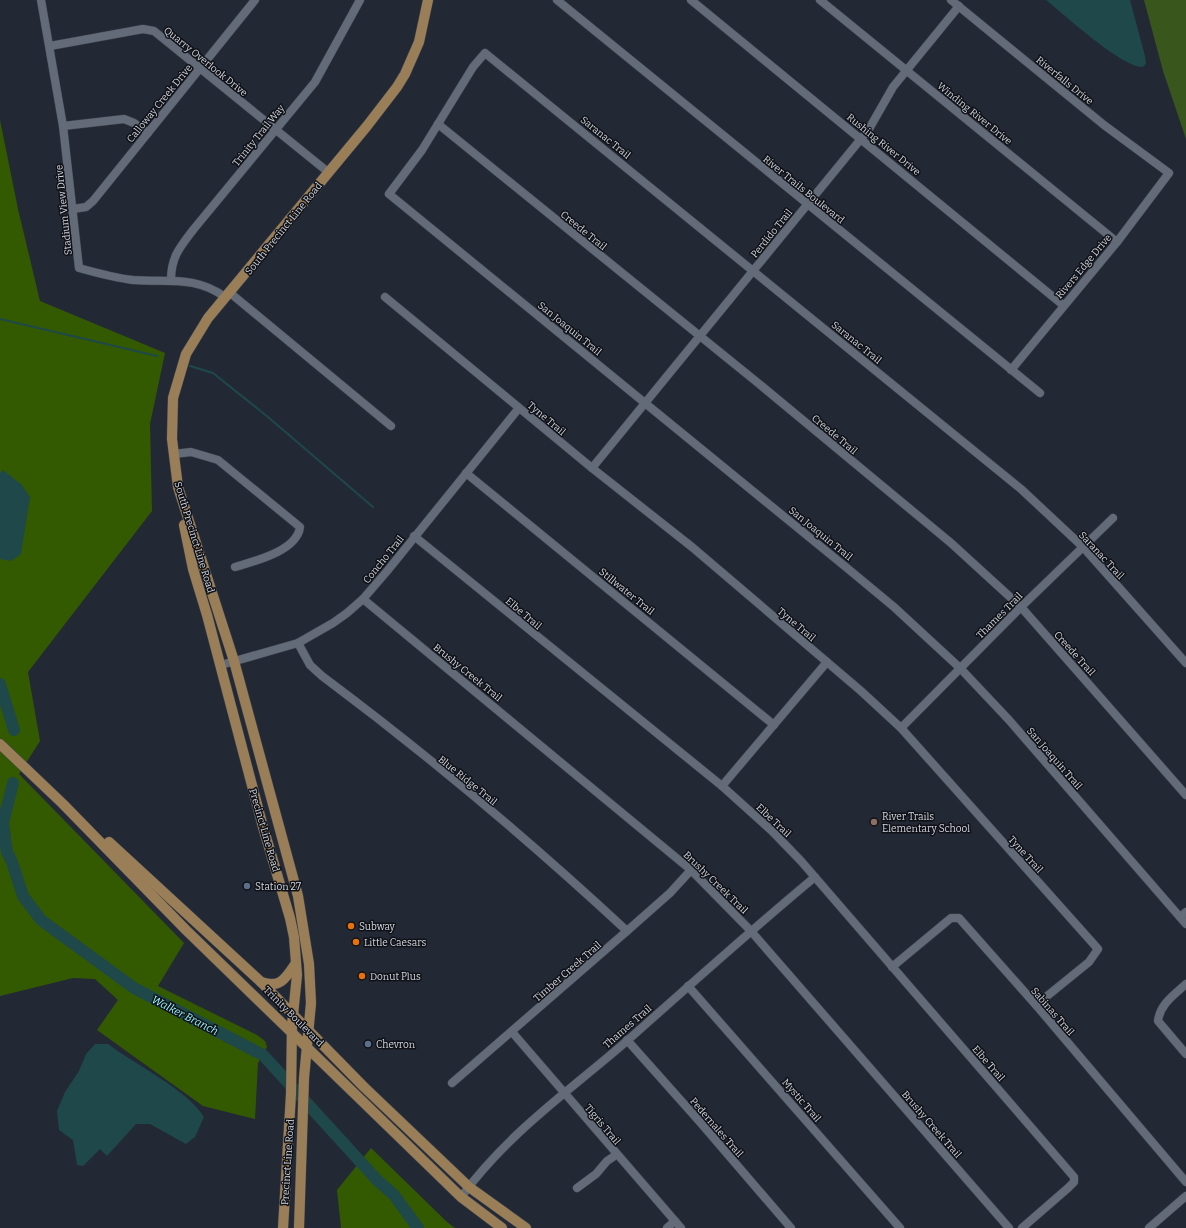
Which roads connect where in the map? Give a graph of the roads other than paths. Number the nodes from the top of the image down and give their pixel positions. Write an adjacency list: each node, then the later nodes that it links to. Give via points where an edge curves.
1 (41, 0): 10 (street, Stadium View Drive)
2 (255, 0): 11 (street, Calloway Creek Drive)
3 (360, 0): 15 (street, Trinity Trail Way, via 314,82)
4 (428, 0): 18 (main road, South Precinct Line Road, via 419,42 405,74 376,115)
5 (557, 0): 20 (street, River Trails Boulevard)
6 (691, 0): 17 (street, Rushing River Drive)
7 (820, 0): 12 (street, Winding River Drive)
8 (951, 0): 9 (street, Riverfalls Drive)
9 (959, 6): 12 (street, Perdido Trail); 19 (street, Riverfalls Drive, via 1104,125)
10 (50, 46): 11 (street, Quarry Overlook Drive, via 149,29); 14 (street, Stadium View Drive)
11 (200, 68): 15 (street, Quarry Overlook Drive); 16 (street, Calloway Creek Drive)
12 (906, 70): 17 (street, Perdido Trail, via 893,87 876,120); 22 (street, Winding River Drive)
13 (438, 124): 23 (street, Saranac Trail, via 473,66 485,52); 28 (street, Creede Trail); 31 (street, San Joaquin Trail, via 389,194)
14 (63, 126): 16 (street, via 124,119 134,122); 21 (street, Stadium View Drive)
15 (276, 130): 18 (street, Quarry Overlook Drive); 24 (street, Trinity Trail Way, via 185,240 173,258)
16 (148, 133): 21 (street, Calloway Creek Drive, via 93,201 86,207)
17 (861, 139): 20 (street, Perdido Trail); 27 (street, Rushing River Drive)
18 (328, 172): 25 (main road, South Precinct Line Road)
19 (1169, 173): 22 (street, Rivers Edge Drive)
20 (807, 204): 23 (street, Perdido Trail); 29 (street, River Trails Boulevard)
21 (73, 210): 24 (street, Stadium View Drive, via 79,268 134,280)
22 (1117, 242): 27 (street, Rivers Edge Drive)
23 (753, 270): 28 (street, Perdido Trail); 40 (street, Saranac Trail, via 1021,489)
24 (172, 280): 25 (street, Stadium View Drive, via 197,282)
25 (227, 294): 33 (street, Stadium View Drive); 34 (main road, South Precinct Line Road, via 204,324 186,354 173,398 171,426)
26 (385, 297): 32 (street, Tyne Trail)
27 (1063, 305): 29 (street, Rivers Edge Drive)
28 (700, 336): 31 (street, Perdido Trail); 43 (street, Creede Trail, via 951,543)
29 (1011, 370): 30 (street, River Trails Boulevard)
30 (1040, 393)
31 (646, 403): 35 (street, Perdido Trail); 49 (street, San Joaquin Trail, via 894,607)
32 (519, 408): 35 (street, Tyne Trail); 36 (street, Concho Trail)
33 (391, 426)
34 (174, 454): 37 (main road, South Precinct Line Road); 41 (street, via 190,452 218,460 300,527 294,541 280,550 270,556)
35 (592, 468): 46 (street, Tyne Trail, via 692,547)
36 (466, 472): 39 (street, Concho Trail); 50 (street, Stillwater Trail)
37 (178, 487): 45 (main road, South Precinct Line Road); 48 (main road, Precinct Line Road, via 193,569)
38 (1113, 518): 40 (street, Thames Trail)
39 (414, 536): 42 (street, Concho Trail); 54 (street, Elbe Trail)
40 (1083, 547): 43 (street, Thames Trail); 47 (street, Saranac Trail)
41 (235, 567)
42 (362, 599): 44 (street, Concho Trail, via 333,624); 60 (street, Brushy Creek Trail)
43 (1021, 607): 49 (street, Thames Trail); 55 (street, Creede Trail)
44 (298, 643): 45 (street, Concho Trail); 65 (street, Blue Ridge Trail, via 310,664 322,676 472,796)
45 (234, 661): 48 (street, Concho Trail); 57 (main road, South Precinct Line Road)
46 (827, 662): 50 (street); 51 (street, Tyne Trail)
47 (1186, 664)
48 (221, 665): 53 (main road, Precinct Line Road)
49 (960, 668): 51 (street, Thames Trail); 62 (street, San Joaquin Trail)
50 (774, 725): 54 (street)
51 (901, 728): 71 (street, Tyne Trail, via 1098,949 1089,962)
52 (0, 744): 56 (main road, Trinity Boulevard)
53 (241, 744): 57 (main road, via 249,754 272,834 278,838); 59 (main road, Precinct Line Road)
54 (722, 786): 61 (street, Elbe Trail, via 772,831)
55 (1186, 795)
56 (63, 804): 68 (main road, Trinity Boulevard, via 122,854); 75 (main road, Trinity Boulevard, via 186,930)
57 (281, 836): 58 (main road, South Precinct Line Road)
58 (288, 861): 59 (main road); 73 (main road, South Precinct Line Road, via 304,925 309,964)
59 (273, 863): 66 (main road, Precinct Line Road, via 290,918)
60 (691, 870): 64 (street, Brushy Creek Trail); 65 (street, Timber Creek Trail, via 670,893)
61 (815, 877): 64 (street, Thames Trail); 67 (street, Elbe Trail)
62 (1183, 914): 63 (street, San Joaquin Trail)
63 (1186, 924)
64 (750, 930): 70 (street, Thames Trail); 96 (street, Brushy Creek Trail)
65 (627, 931): 74 (street, Timber Creek Trail)
66 (296, 963): 68 (main road, via 288,975 277,984); 72 (main road, Precinct Line Road)
67 (892, 968): 71 (street, Sabinas Trail, via 951,918 959,918); 97 (street, Elbe Trail, via 1074,1177 1074,1182)
68 (261, 982): 72 (main road, Trinity Boulevard)
69 (1186, 984): 78 (street, via 1163,1006 1158,1021)
70 (688, 986): 76 (street, Thames Trail); 95 (street, Mystic Trail)
71 (1036, 1005): 82 (street, Sabinas Trail)
72 (293, 1014): 73 (main road, Trinity Boulevard); 75 (main road, Precinct Line Road)
73 (308, 1029): 77 (main road, South Precinct Line Road); 83 (main road, Trinity Boulevard, via 364,1087)
74 (512, 1032): 79 (street, Timber Creek Trail); 80 (street, Tigris Trail)
75 (293, 1034): 77 (main road, Trinity Boulevard); 88 (main road, Precinct Line Road)
76 (627, 1040): 80 (street, Thames Trail); 94 (street, Pedernales Trail)
77 (307, 1048): 86 (main road, Trinity Boulevard); 89 (main road, Precinct Line Road)
78 (1186, 1054)
79 (452, 1083)
80 (564, 1092): 81 (street, Tigris Trail); 83 (street, Thames Trail, via 508,1141)
81 (616, 1155): 84 (street); 87 (street, Tigris Trail)
82 (1186, 1182)
83 (469, 1187): 86 (street, Thames Trail); 91 (main road, Trinity Boulevard)
84 (577, 1188)
85 (1186, 1196): 98 (street)
86 (461, 1197): 90 (main road, Trinity Boulevard)
87 (674, 1221): 92 (street); 93 (street, Tigris Trail)
88 (283, 1228)
89 (299, 1228)
90 (502, 1228)
91 (526, 1228)
92 (667, 1228)
93 (680, 1228)
94 (791, 1228)
95 (900, 1228)
96 (1009, 1228)
97 (1022, 1228)
98 (1149, 1228)

